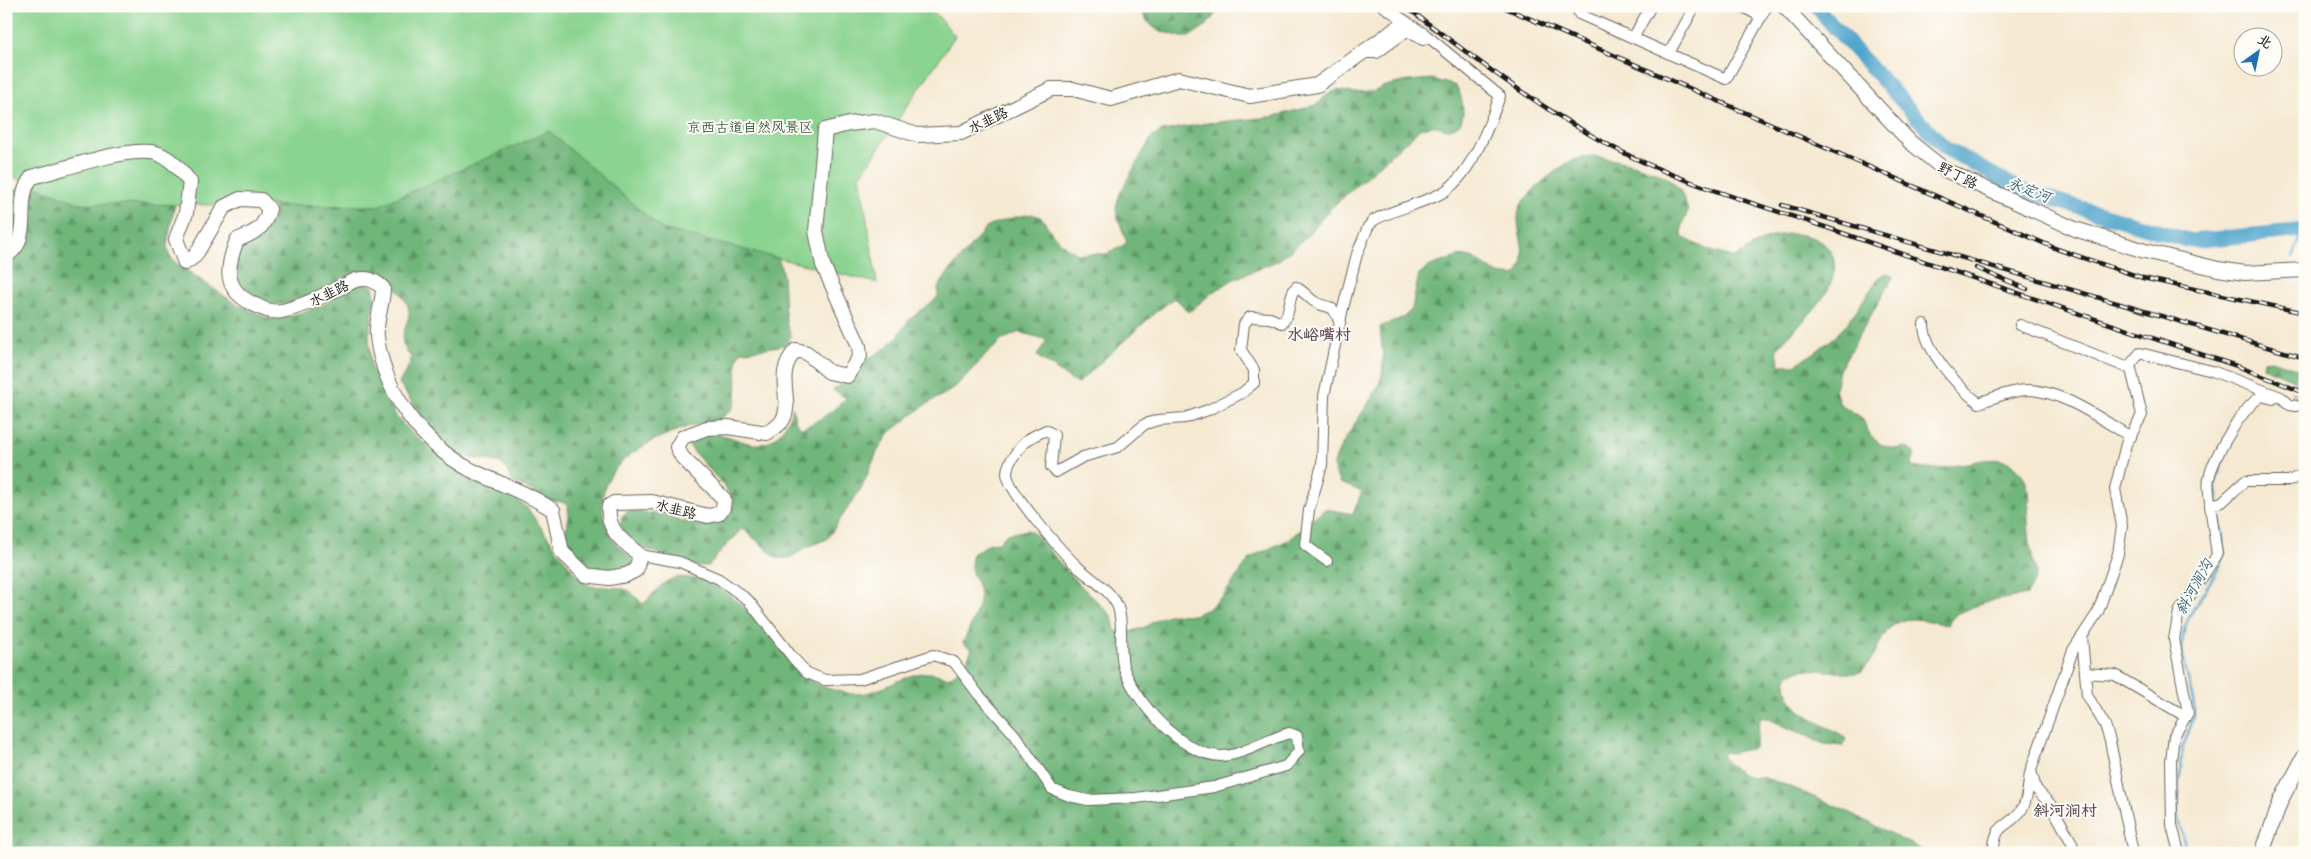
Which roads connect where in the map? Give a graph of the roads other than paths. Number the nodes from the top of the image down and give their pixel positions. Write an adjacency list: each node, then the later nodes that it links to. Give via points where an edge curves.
1 (1383, 6): 11 (street)
2 (1584, 6): 10 (street, via 1579,14)
3 (1651, 6): 10 (street)
4 (1695, 6): 13 (street)
5 (1742, 6): 8 (street)
6 (1767, 6): 8 (street)
7 (1784, 6): 15 (street, 野丁路, via 1910,142 1945,170 2074,229 2145,251 2245,273)
8 (1761, 17): 13 (street, via 1726,79)
9 (1400, 26): 12 (street, 水韭路)
10 (1633, 38): 13 (street)
11 (1443, 50): 12 (street, via 1407,31 1377,53); 16 (street, via 1500,96 1483,141 1451,187 1439,195 1385,214 1368,227)
12 (1363, 53): 23 (street, 水韭路, via 1317,85 1250,96 1179,79 1111,99 1073,90 1051,89 962,133 917,135 875,121 825,130 816,231 823,265 858,344 860,356 847,376 829,372 807,352 796,350 788,359 784,373 786,408 783,420 776,427 766,433 728,427 707,428 684,437 677,447 682,457 724,499 723,508 718,514 708,516 652,502 614,503 609,506 610,525 619,540)
13 (1669, 53)
14 (6, 256): 23 (street, 水韭路, via 17,246 25,185 32,177 114,156 152,152 179,166 190,182 186,212 176,239 185,263 196,256 224,207 240,199 261,200 269,209 265,224 238,240 231,255 228,276 232,289 241,299 265,311 280,311 302,306 356,280 375,281 383,288 377,336 383,361 400,405 418,427 444,452 470,469 534,497 553,510 562,552 586,575 609,578 626,575 636,570)
15 (2305, 270)
16 (1340, 324): 23 (street, via 1331,307 1312,300 1296,287 1292,291 1288,318 1282,323 1270,318 1250,317 1244,324 1241,350 1254,370 1254,383 1242,393 1185,418 1145,424 1118,447 1083,458 1056,472 1051,466 1054,434 1046,430 1029,439 1010,462 1007,471 1008,481 1026,508 1077,566 1117,604 1124,667 1155,717 1177,739 1194,750 1211,755 1235,753 1289,733 1297,736 1299,751 1286,766 1240,781 1190,791 1088,800 1069,796 1052,789 1015,735 954,662 933,655 860,679 825,680 807,672 792,658 748,600 719,579 680,562); 24 (street, via 1324,396 1322,465 1309,510 1305,545)
17 (1924, 324): 20 (street, via 1924,333 1934,352 1964,392 1979,403 2007,393 2027,390 2049,392)
18 (2020, 325): 19 (street)
19 (2131, 369): 20 (street, via 2142,415); 22 (street, via 2130,365 2140,353 2212,371 2281,397 2293,406 2262,396 2255,400 2228,440 2209,479)
20 (2131, 437): 25 (street, via 2126,444 2115,489 2122,526 2118,554 2098,612)
21 (2305, 473): 22 (street, via 2289,481 2245,481)
22 (2216, 504): 27 (street, via 2217,555 2179,612 2174,639 2188,712)
23 (640, 555)
24 (1327, 561)
25 (2082, 637): 26 (street); 29 (street, via 2073,650)
26 (2085, 673): 27 (street, via 2115,675); 32 (street, via 2087,695 2110,741)
27 (2185, 716): 33 (street, via 2174,736 2171,760 2172,825)
28 (2305, 755): 34 (street, via 2281,800)
29 (2031, 770): 30 (street, via 2025,804 1994,837); 31 (street, via 2036,789 2051,805 2072,843)
30 (1993, 853)
31 (2074, 853)
32 (2133, 853)
33 (2179, 853)
34 (2262, 853)

